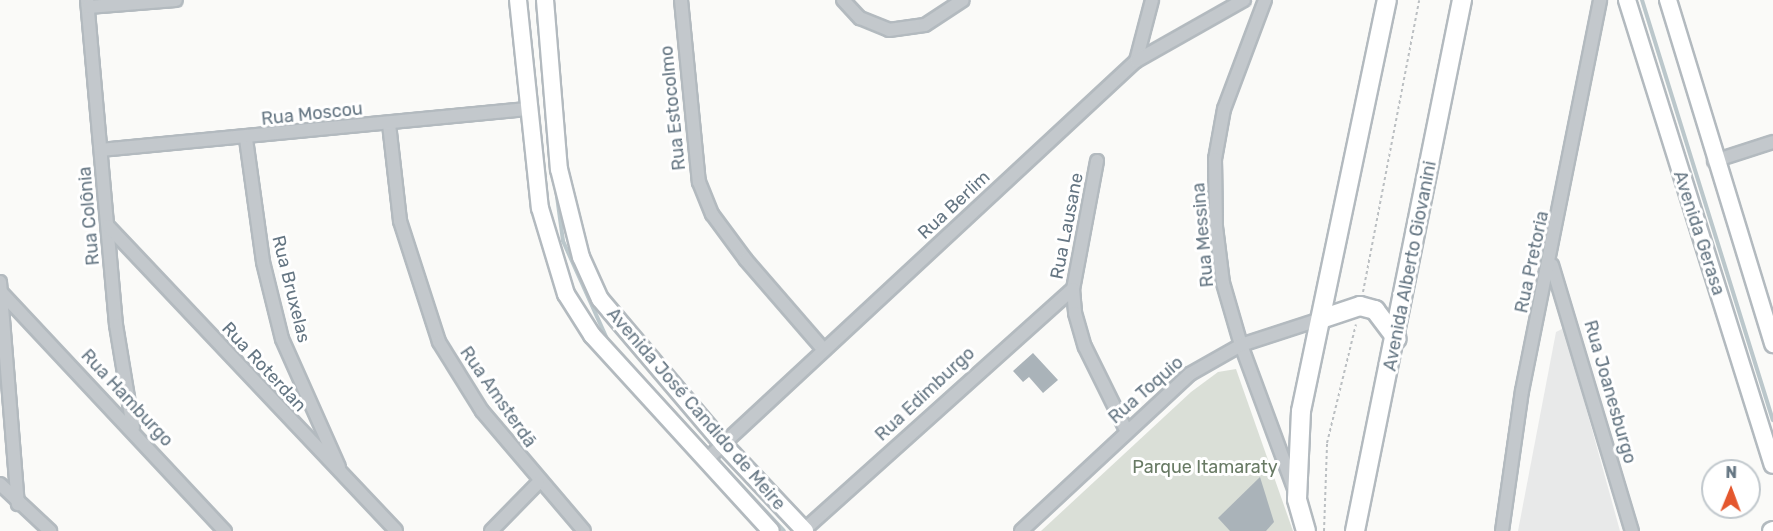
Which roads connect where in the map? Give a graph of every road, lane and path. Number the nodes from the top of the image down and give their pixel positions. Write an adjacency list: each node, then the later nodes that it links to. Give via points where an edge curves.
1 (176, 0): 16 (street)
2 (518, 0): 18 (street, Avenida José Candido de Meire)
3 (545, 0): 37 (street, Avenida José Candido de Meire, via 559,169 581,257 600,299)
4 (681, 0): 34 (street, Rua Estocolmo, via 692,144 712,214)
5 (843, 0): 6 (street, via 860,18 889,30 925,25)
6 (963, 0)
7 (1152, 0): 17 (street)
8 (1244, 0): 17 (street, Rua Berlim)
9 (1265, 0): 33 (street, Rua Messina, via 1224,109 1215,159 1223,283)
10 (1387, 0): 30 (main road)
11 (1419, 0): 29 (path)
12 (1462, 0): 31 (main road, Avenida Alberto Giovanini)
13 (1600, 0): 26 (street, Rua Pretoria)
14 (1628, 0): 38 (street, Avenida Gerasa)
15 (1668, 0): 24 (street, Avenida Gerasa)
16 (87, 4): 22 (street, Rua Colônia)
17 (1136, 61): 34 (street, Rua Berlim)
18 (526, 109): 19 (street, Rua Moscou); 37 (street, Avenida José Candido de Meire, via 550,254 566,294 592,335)
19 (389, 124): 20 (street, Rua Moscou); 40 (street, Rua Amsterdã, via 400,221 440,342 482,411)
20 (246, 139): 22 (street, Rua Moscou); 39 (street, Rua Bruxelas, via 263,262 282,339)
21 (1773, 142): 24 (street)
22 (101, 150): 25 (street, Rua Colônia)
23 (1097, 161): 28 (street, Rua Lausane)
24 (1714, 161): 32 (street, Avenida Gerasa)
25 (108, 226): 35 (street, Rua Colônia); 39 (street, Rua Roterdan)
26 (1551, 264): 55 (street, Rua Pretoria, via 1522,391); 56 (street, Rua Joanesburgo)
27 (1, 287): 35 (street, Rua Hamburgo); 43 (street)
28 (1073, 289): 36 (street, Rua Lausane, via 1085,347); 44 (street, Rua Edimburgo)
29 (1360, 306): 30 (main road); 31 (main road, via 1380,314); 53 (path, via 1327,443)
30 (1321, 319): 33 (street, Rua Toquio); 42 (main road, via 1301,411)
31 (1397, 339): 54 (main road, Avenida Alberto Giovanini)
32 (1773, 344)
33 (1241, 345): 36 (street, Rua Toquio, via 1190,374); 42 (street, Rua Messina)
34 (824, 350): 37 (street, Rua Berlim)
35 (133, 428): 46 (street, Rua Hamburgo)
36 (1126, 430): 51 (street, Rua Toquio)
37 (715, 452): 44 (street, Avenida José Candido de Meire); 50 (street, Avenida José Candido de Meire)
38 (1773, 465)
39 (342, 473): 47 (street, Rua Roterdan)
40 (538, 483): 48 (street); 49 (street, Rua Amsterdã)
41 (0, 484): 43 (street)
42 (1298, 499): 52 (main road)
43 (18, 504): 45 (street)
44 (805, 530)
45 (50, 531)
46 (225, 531)
47 (396, 531)
48 (491, 531)
49 (584, 531)
50 (771, 531)
51 (1021, 531)
52 (1306, 531)
53 (1324, 531)
54 (1355, 531)
55 (1502, 531)
56 (1632, 531)

